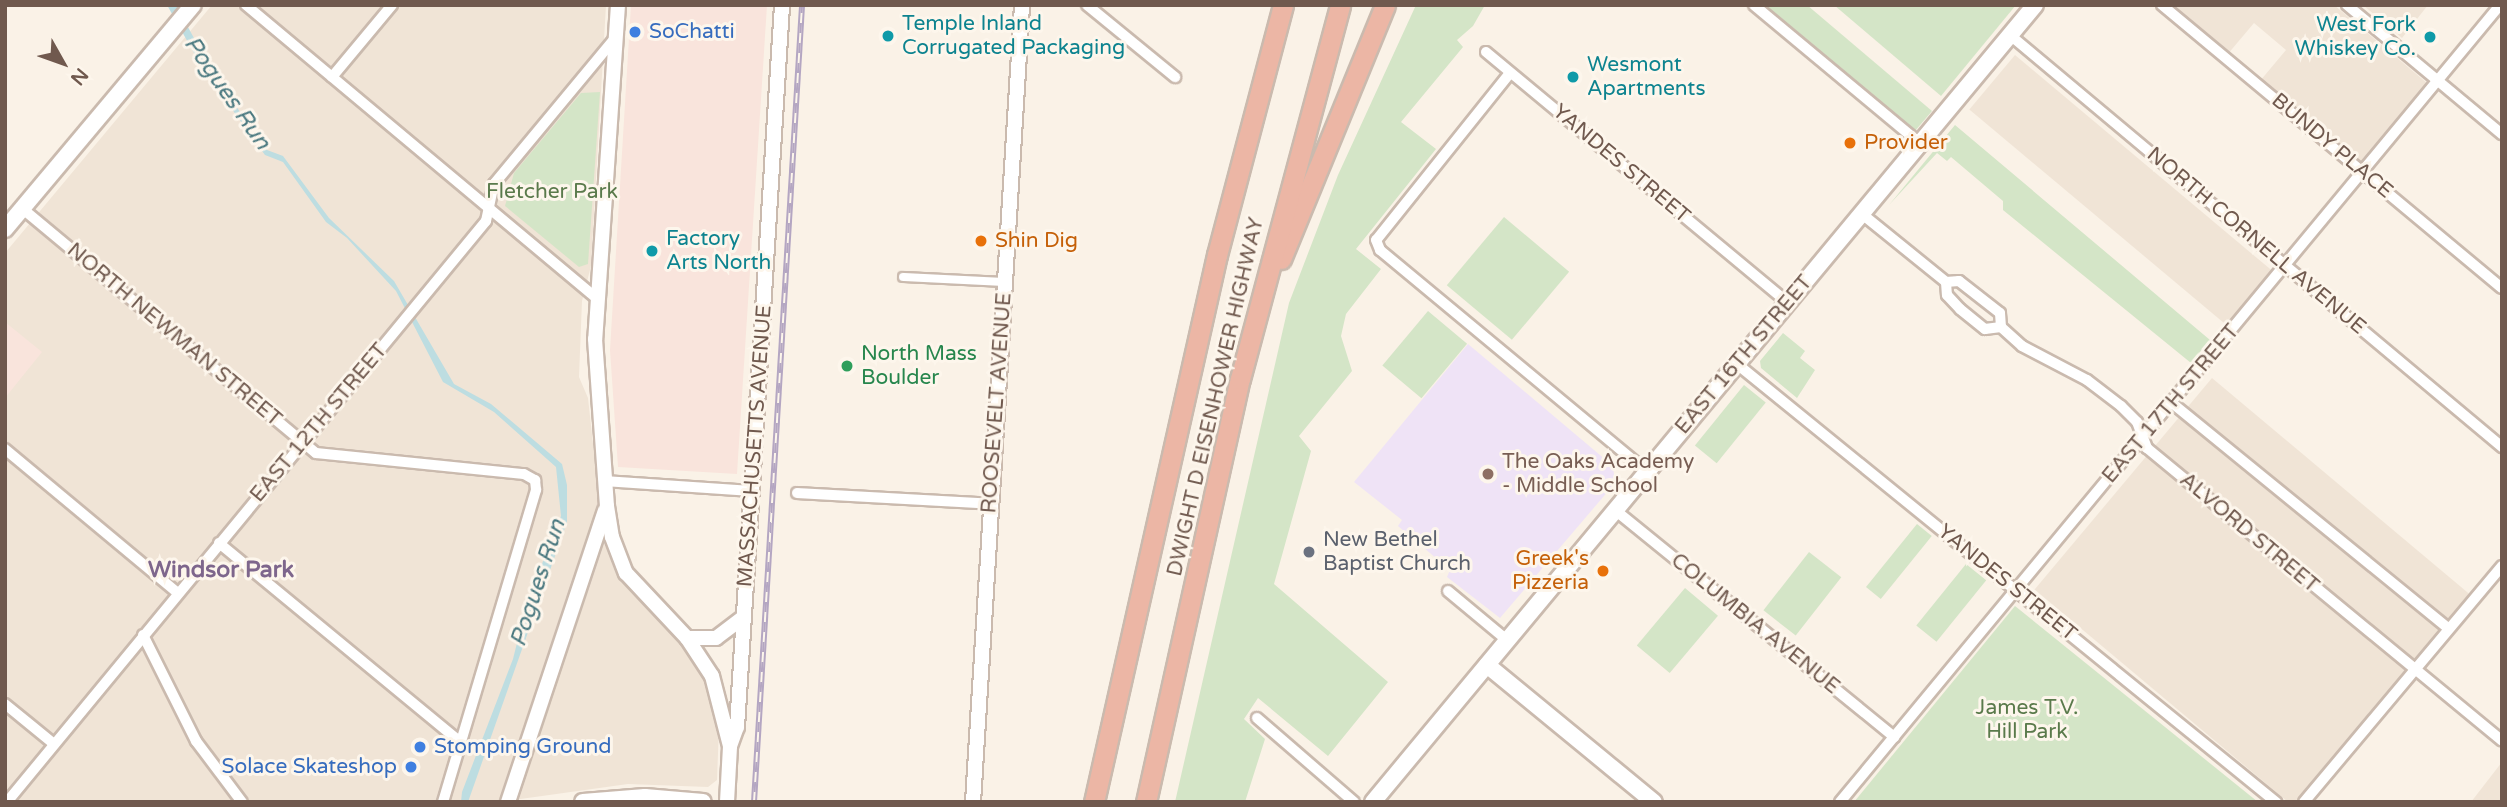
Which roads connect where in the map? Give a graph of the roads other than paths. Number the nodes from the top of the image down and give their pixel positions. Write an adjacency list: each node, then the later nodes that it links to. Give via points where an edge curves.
1 (193, 5): 27 (main road)
2 (246, 5): 20 (street)
3 (392, 5): 20 (street)
4 (618, 5): 17 (street)
5 (782, 5): 47 (street, MASSACHUSETTS AVENUE)
6 (1023, 5): 32 (street, ROOSEVELT AVENUE)
7 (1087, 5): 21 (street)
8 (1340, 5): 39 (highway, DWIGHT D EISENHOWER HIGHWAY)
9 (1385, 5): 39 (highway, via 1283,255)
10 (1754, 5): 24 (street)
11 (2035, 5): 16 (main road, EAST 16TH STREET)
12 (2162, 5): 25 (street, BUNDY PLACE)
13 (2347, 5): 22 (street)
14 (2500, 5): 22 (street, EAST 17TH STREET)
15 (1283, 6): 79 (highway, DWIGHT D EISENHOWER HIGHWAY, via 1217,255)
16 (2010, 35): 24 (main road, EAST 16TH STREET); 30 (street, NORTH CORNELL AVENUE)
17 (616, 37): 26 (street, EAST 12TH STREET, via 494,184); 35 (street)
18 (1486, 52): 19 (street, YANDES STREET)
19 (1510, 73): 36 (street, YANDES STREET); 45 (street, via 1376,240 1380,250)
20 (332, 77): 26 (street)
21 (1175, 77)
22 (2438, 81): 23 (street); 25 (street, EAST 17TH STREET)
23 (2502, 134)
24 (1920, 144): 28 (main road, EAST 16TH STREET)
25 (2363, 172): 30 (street, EAST 17TH STREET); 34 (street, BUNDY PLACE)
26 (490, 208): 35 (street); 42 (street, EAST 12TH STREET, via 486,221)
27 (23, 209): 29 (main road); 42 (street, NORTH NEWMAN STREET)
28 (1862, 214): 33 (street, ALVORD STREET); 36 (main road, EAST 16TH STREET)
29 (5, 229)
30 (2286, 266): 40 (street, EAST 17TH STREET); 43 (street, NORTH CORNELL AVENUE)
31 (903, 277): 32 (street)
32 (1005, 282): 49 (street, ROOSEVELT AVENUE)
33 (1946, 282): 37 (street, ALVORD STREET, via 1959,281 2000,313); 37 (street, ALVORD STREET, via 1947,295 1960,309 1985,328)
34 (2502, 288)
35 (599, 300): 46 (street, via 595,364)
36 (1788, 303): 38 (main road, EAST 16TH STREET)
37 (2001, 327): 41 (street, ALVORD STREET, via 2022,346 2087,380 2120,406 2137,422)
38 (1737, 364): 45 (main road, EAST 16TH STREET); 54 (street, YANDES STREET)
39 (1240, 379): 80 (highway, DWIGHT D EISENHOWER HIGHWAY)
40 (2172, 403): 41 (street, EAST 17TH STREET); 58 (street)
41 (2142, 439): 54 (street, EAST 17TH STREET); 63 (street, ALVORD STREET, via 2236,524)
42 (304, 443): 52 (street, EAST 12TH STREET); 67 (street, NORTH NEWMAN STREET, via 316,453 527,474 535,480 536,491)
43 (2502, 447)
44 (5, 449): 56 (street)
45 (1647, 472): 51 (main road, EAST 16TH STREET)
46 (604, 481): 47 (street); 50 (street)
47 (752, 491): 57 (street, MASSACHUSETTS AVENUE)
48 (797, 493): 49 (street)
49 (991, 504): 78 (street, ROOSEVELT AVENUE)
50 (607, 506): 60 (street, via 615,549 626,573); 74 (street)
51 (1615, 510): 61 (main road, EAST 16TH STREET); 66 (street, COLUMBIA AVENUE)
52 (219, 543): 56 (street, EAST 12TH STREET); 67 (street)
53 (2502, 566): 58 (street)
54 (2016, 590): 66 (street, EAST 17TH STREET); 85 (street, YANDES STREET)
55 (1448, 591): 61 (street)
56 (178, 593): 59 (street, EAST 12TH STREET)
57 (744, 617): 60 (street, via 716,638); 70 (street, MASSACHUSETTS AVENUE, via 737,727)
58 (2449, 629): 63 (street)
59 (143, 635): 69 (street, EAST 12TH STREET); 72 (street, via 196,741)
60 (687, 638): 70 (street, via 712,676)
61 (1508, 641): 62 (main road, EAST 16TH STREET)
62 (1487, 665): 82 (main road, EAST 16TH STREET); 83 (main road)
63 (2414, 670): 68 (street, ALVORD STREET); 86 (street)
64 (5, 704): 69 (street)
65 (1257, 718): 81 (street)
66 (1894, 737): 84 (street, EAST 17TH STREET)
67 (460, 740): 73 (street)
68 (2502, 741)
69 (54, 744): 71 (street, EAST 12TH STREET)
70 (730, 746): 77 (street, MASSACHUSETTS AVENUE)
71 (7, 802)
72 (242, 802)
73 (443, 802)
74 (508, 802)
75 (583, 802): 76 (main road, via 645,797)
76 (703, 802)
77 (727, 802)
78 (973, 802)
79 (1094, 802)
80 (1146, 802)
81 (1354, 802)
82 (1373, 802)
83 (1654, 802)
84 (1840, 802)
85 (2276, 802)
86 (2304, 802)

